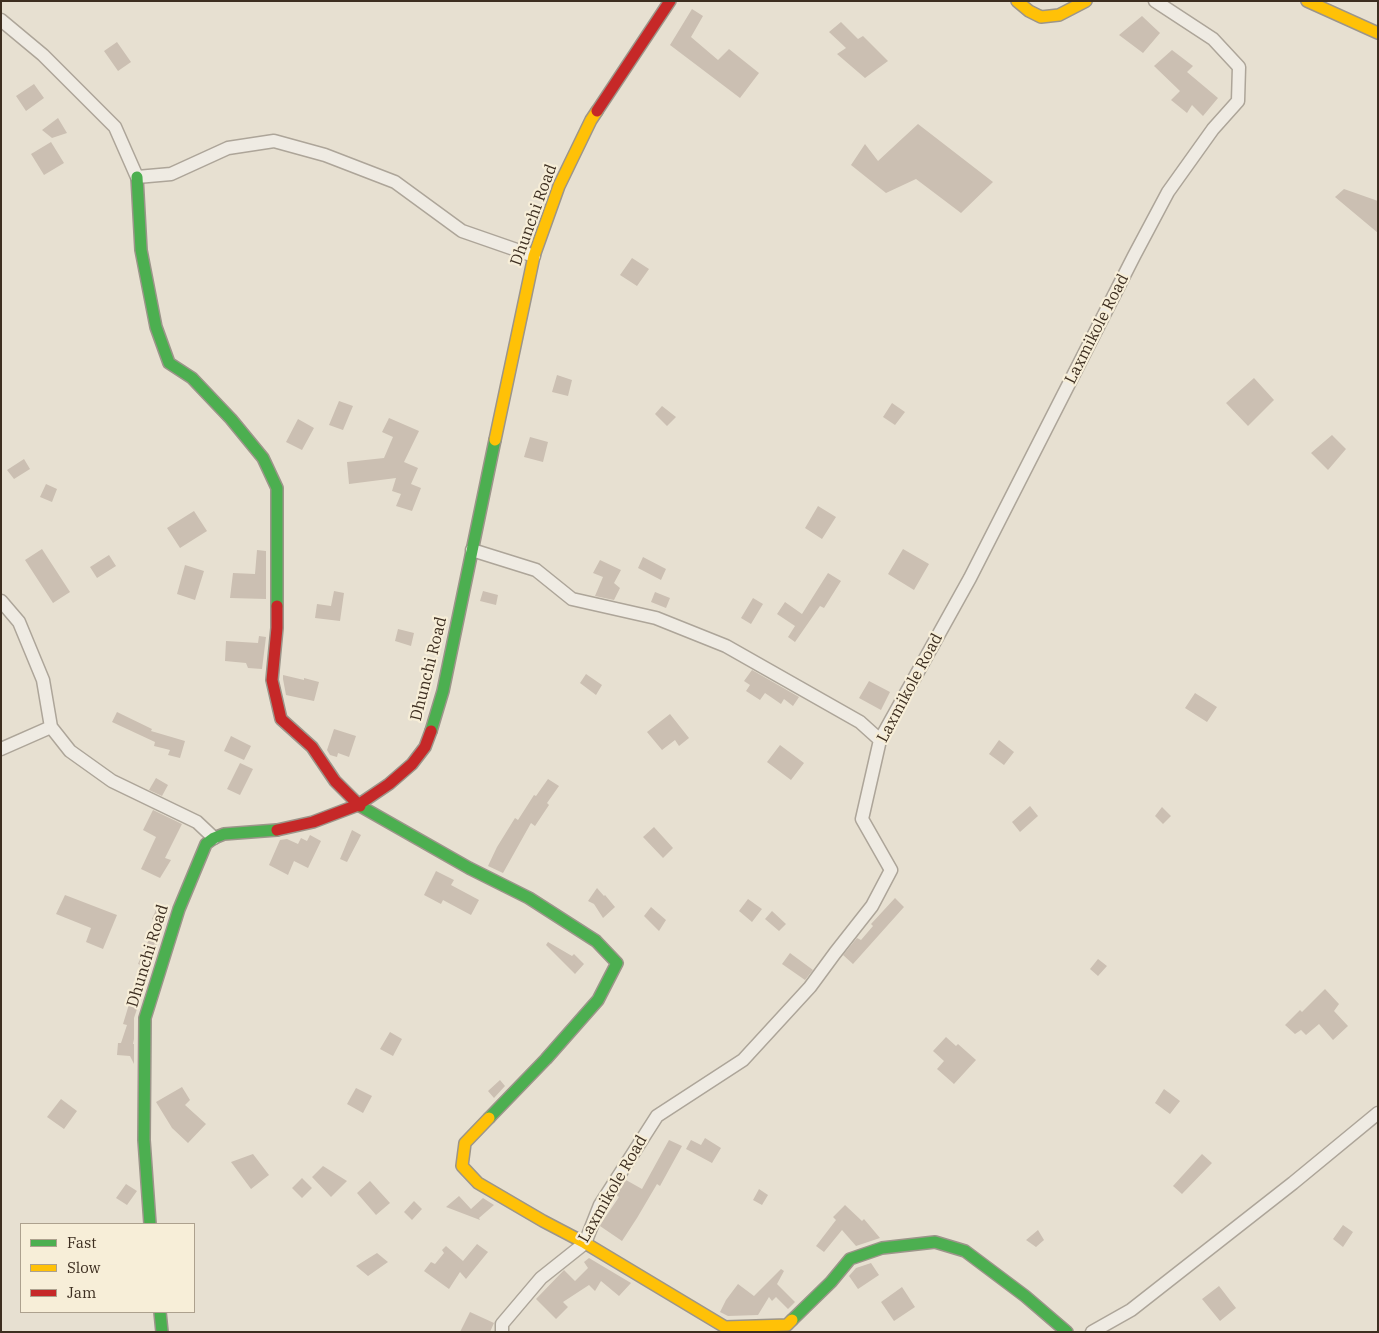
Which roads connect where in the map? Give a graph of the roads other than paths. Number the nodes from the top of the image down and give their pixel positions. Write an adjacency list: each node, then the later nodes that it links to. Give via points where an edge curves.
1 (670, 1): 9 (street, Dhunchi Road, via 591,120 559,186)
2 (1017, 1): 3 (street, via 1029,12 1041,16 1058,15)
3 (1086, 1)
4 (1155, 1): 13 (street, Laxmikole Road, via 1213,39 1238,67 1238,101 1213,129 1168,192 970,578)
5 (1307, 1): 7 (street)
6 (1, 20): 8 (street, via 43,55 115,127)
7 (1378, 33)
8 (136, 177): 9 (street, via 171,174 228,148 274,141 325,155 395,182 462,231); 15 (street, via 141,250 156,327 169,363 192,378 231,419 263,458 278,488 277,628 272,680 281,719 312,746 335,781)
9 (534, 256): 10 (street, Dhunchi Road)
10 (472, 550): 13 (street, via 536,570 572,599 656,618 726,646 860,722); 15 (street, Dhunchi Road, via 443,691 425,746 407,769)
11 (1, 602): 12 (street, via 19,622 43,680)
12 (52, 727): 14 (street); 16 (street, via 70,752 112,781 197,822)
13 (880, 740): 19 (street, Laxmikole Road, via 862,819 891,870 872,906 810,987 743,1060 657,1116 600,1205)
14 (1, 749)
15 (358, 805): 16 (street, Dhunchi Road, via 313,822 274,831 224,834); 19 (street, via 461,864 529,898 596,941 617,963 598,1000 465,1143 462,1166 478,1183)
16 (214, 838): 18 (street, Dhunchi Road, via 206,844 200,856 179,909 145,1018 144,1140)
17 (1378, 1113): 24 (street, via 1131,1310)
18 (150, 1223)
19 (584, 1243): 22 (street, Laxmikole Road, via 541,1278 502,1324); 23 (street, via 725,1327 735,1327 786,1325 831,1282 850,1258 882,1248 935,1242 965,1251)
20 (160, 1313): 21 (street)
21 (162, 1332)
22 (502, 1332)
23 (1067, 1332)
24 (1092, 1332)

